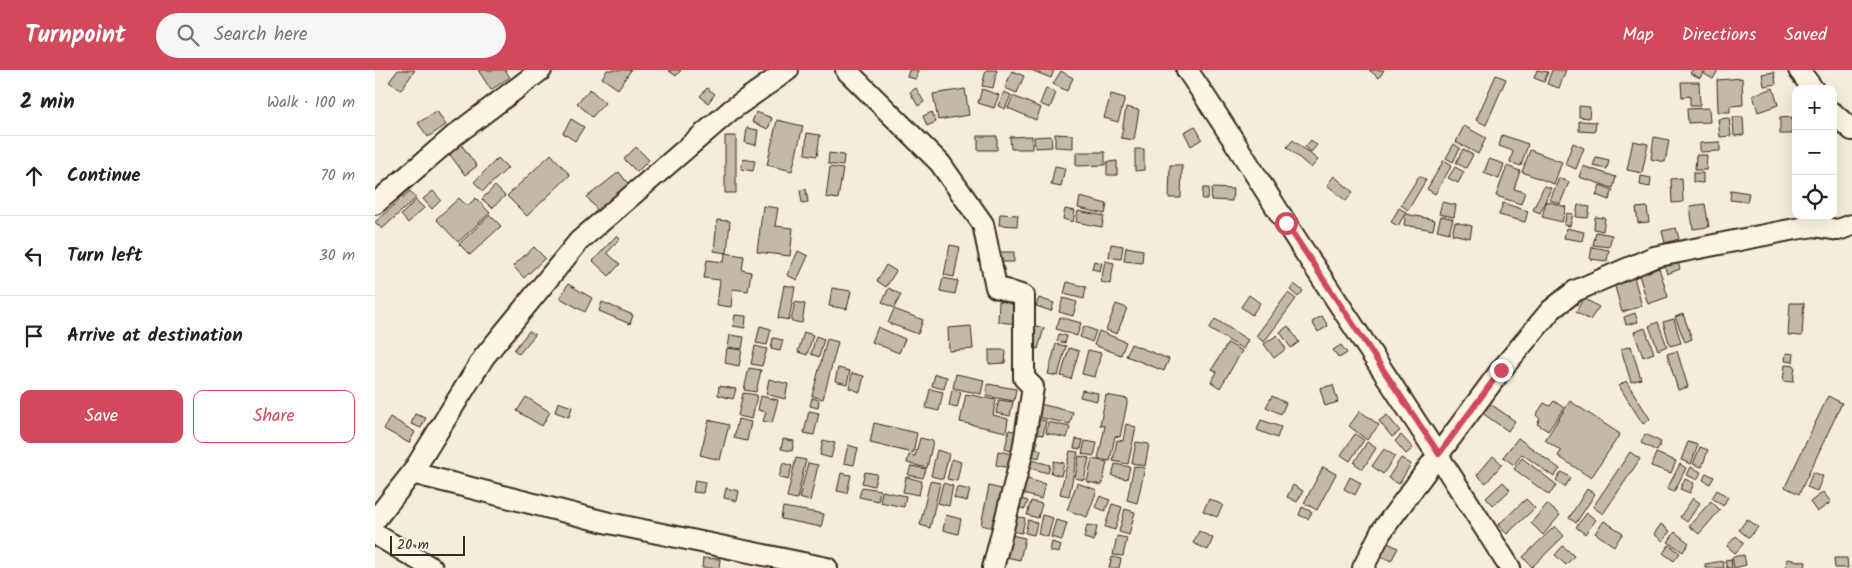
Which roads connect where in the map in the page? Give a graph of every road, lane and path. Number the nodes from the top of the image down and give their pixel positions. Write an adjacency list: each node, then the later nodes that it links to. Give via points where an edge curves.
1 (541, 70): 9 (street, via 455,135)
2 (788, 70): 12 (street, via 731,110 579,240 484,357)
3 (846, 70): 16 (street, via 940,163 983,224 996,287 1024,296 1025,378 1033,387 1023,450)
4 (1187, 70): 11 (street)
5 (1799, 70): 6 (street)
6 (1810, 85)
7 (1837, 117): 8 (street)
8 (1852, 130)
9 (375, 204)
10 (1852, 225): 11 (street, via 1838,230 1814,226 1795,229 1654,257 1575,291 1551,310 1501,370)
11 (1439, 454): 17 (street, via 1381,532); 18 (street)
12 (412, 473): 13 (street); 15 (street, via 609,523)
13 (376, 535): 14 (street)
14 (432, 568)
15 (827, 568)
16 (993, 568)
17 (1363, 568)
18 (1510, 568)

